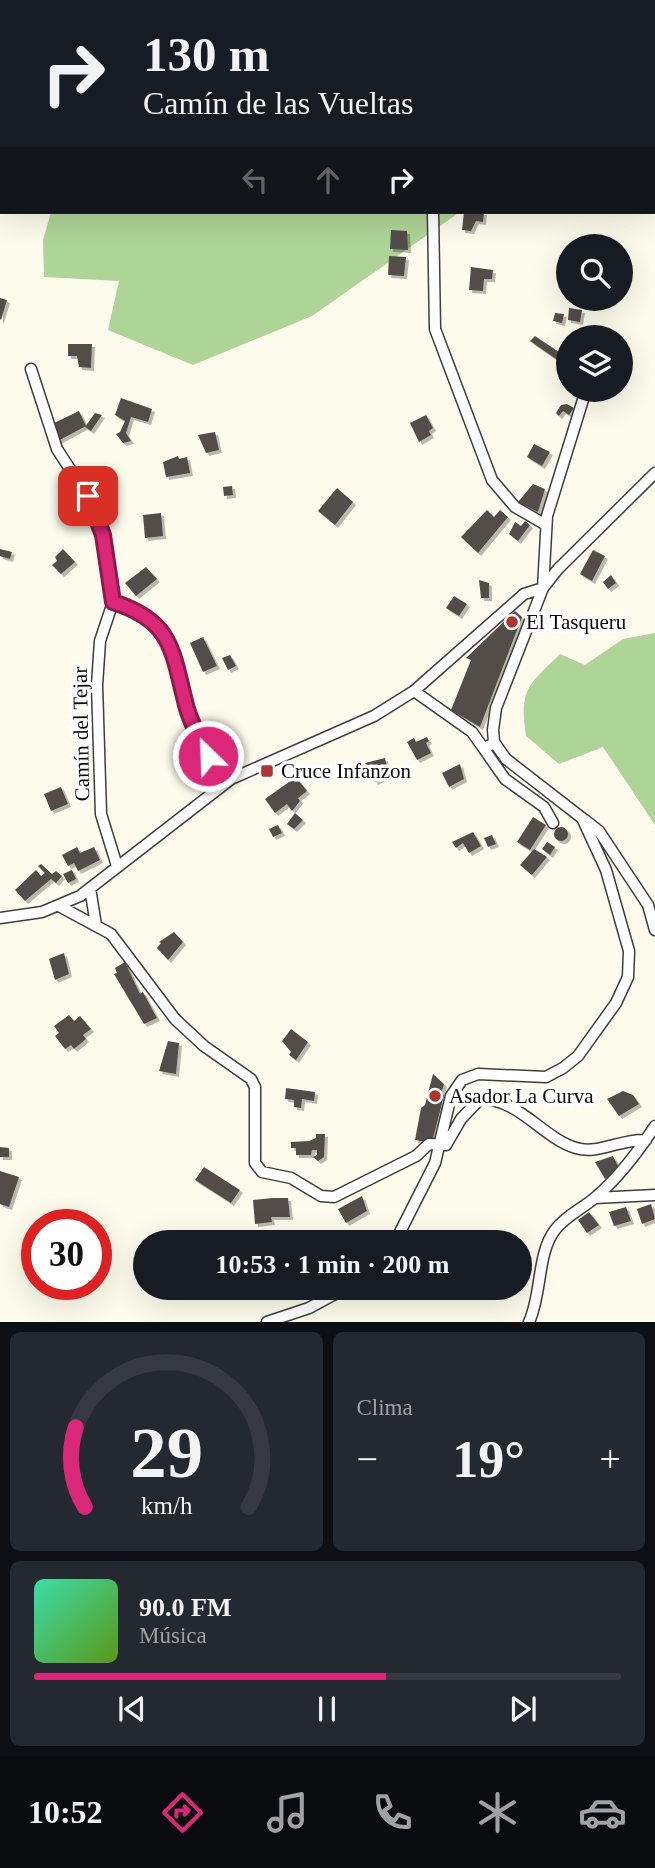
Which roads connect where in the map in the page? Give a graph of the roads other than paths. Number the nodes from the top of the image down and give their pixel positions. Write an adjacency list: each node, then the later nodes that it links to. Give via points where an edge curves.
1 (433, 214): 5 (street, via 435,329 492,480 515,507)
2 (30, 369): 7 (street, via 57,449 88,496 103,535)
3 (582, 402): 5 (street)
4 (655, 473): 6 (street)
5 (546, 525): 6 (street)
6 (543, 589): 8 (street, via 524,594); 9 (street, via 496,708)
7 (113, 602): 10 (street, via 138,610 159,627 176,656 187,708 208,756); 13 (street, Camín del Tejar, via 100,641 97,685 101,814)
8 (414, 691): 9 (street); 10 (street, via 374,716)
9 (489, 745): 11 (street); 12 (street, via 505,779 544,807)
10 (231, 779): 13 (street)
11 (582, 818): 20 (street, via 599,831 648,905); 23 (street, via 606,870 629,951 628,977 617,1003 578,1056 546,1077 478,1074 462,1080 451,1096)
12 (553, 823)
13 (117, 866): 14 (street)
14 (90, 888): 15 (street); 16 (street)
15 (93, 905): 17 (street); 19 (street)
16 (59, 906): 17 (street); 18 (street)
17 (77, 914): 19 (street)
18 (0, 918)
19 (96, 925): 23 (street, via 111,934 175,1018 251,1080 255,1163 262,1172 291,1178 321,1196 334,1197 416,1156 429,1144)
20 (655, 930)
21 (655, 1126): 22 (street)
22 (646, 1140): 23 (street, via 588,1151 549,1135 501,1102 480,1099 461,1119 450,1141); 25 (street)
23 (440, 1144): 26 (street)
24 (655, 1195): 25 (street)
25 (595, 1198): 29 (street, via 555,1229)
26 (401, 1230)
27 (324, 1300): 28 (street)
28 (267, 1322)
29 (529, 1322)

